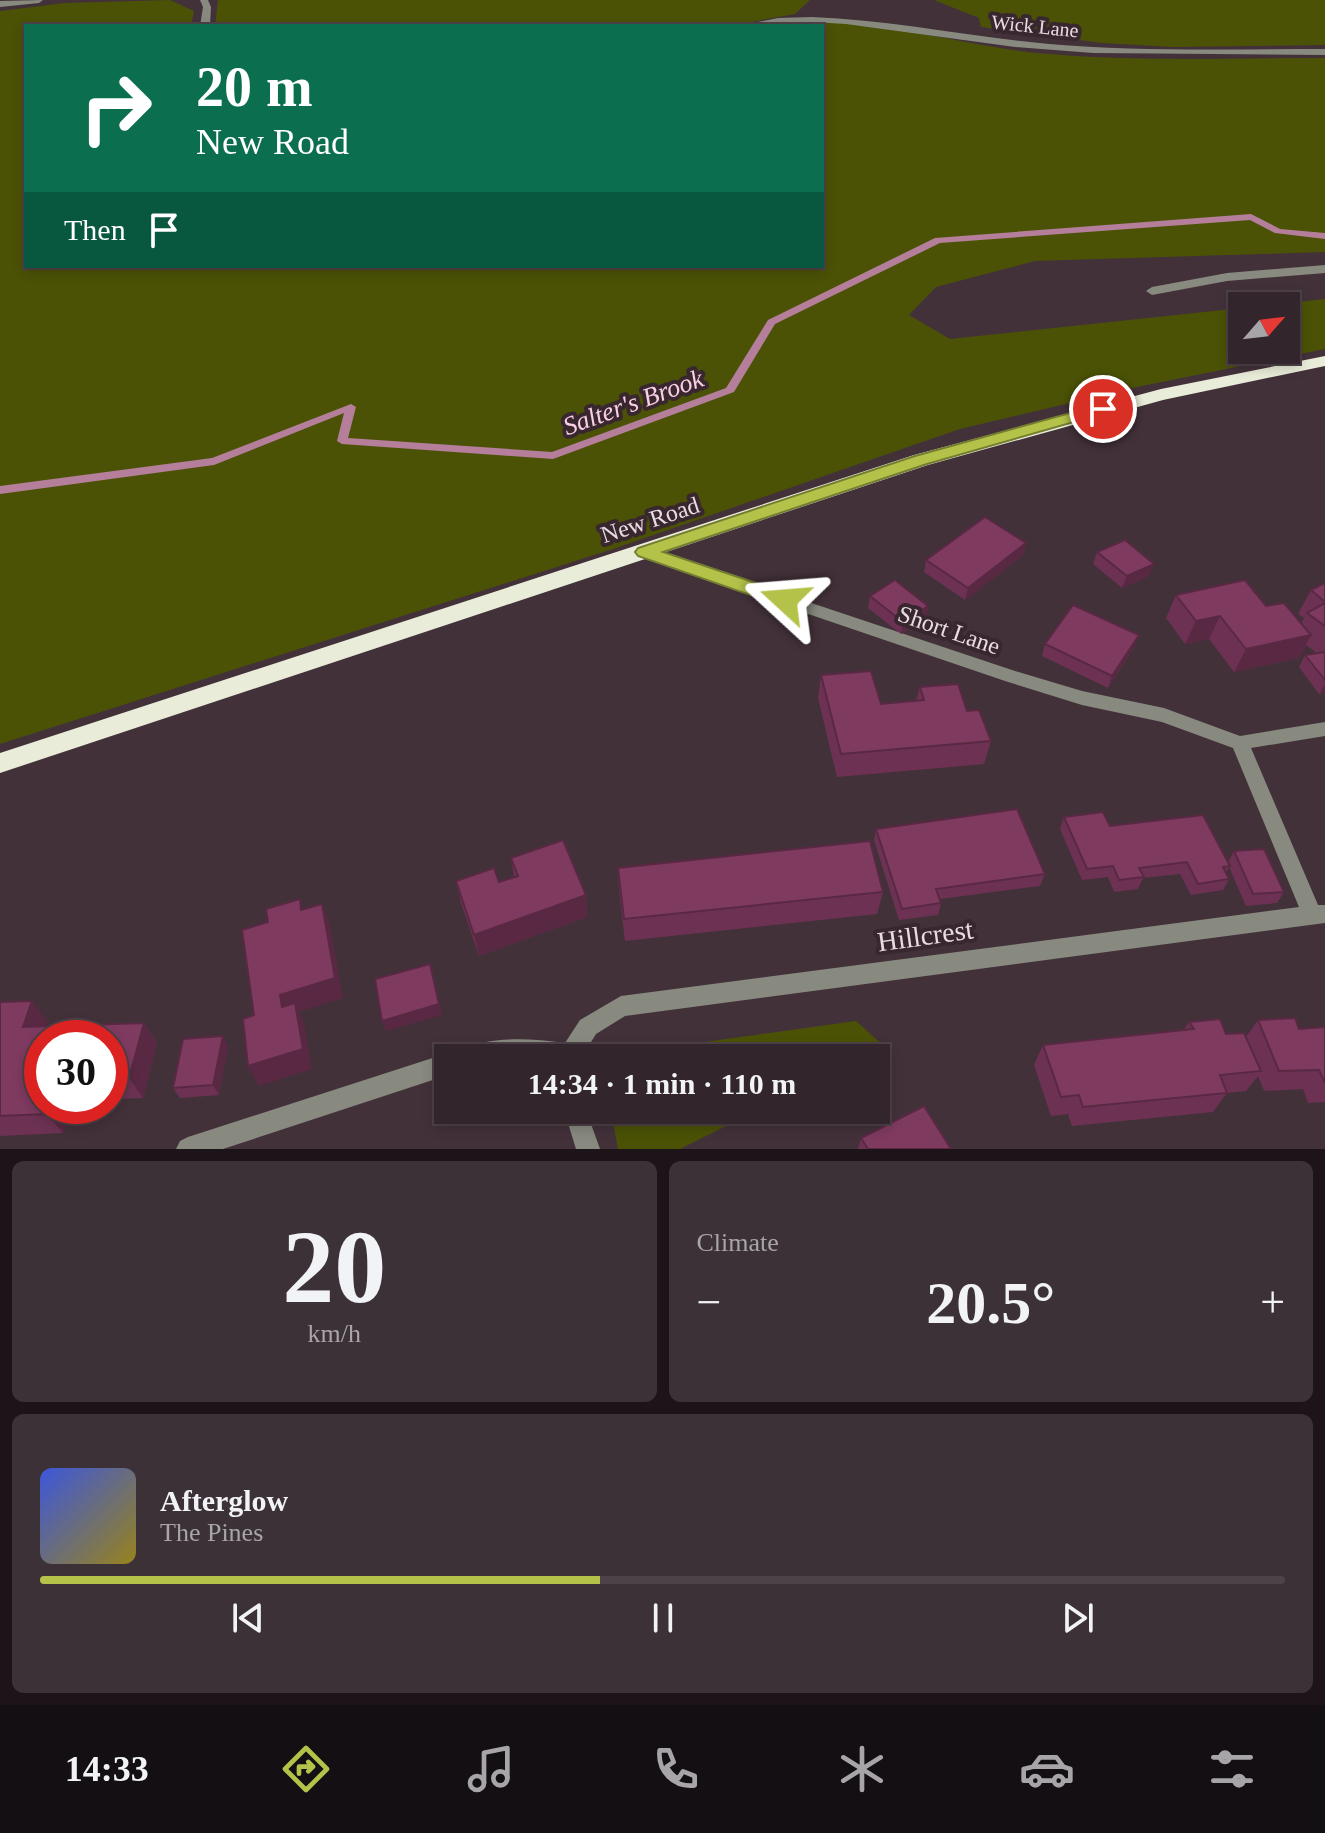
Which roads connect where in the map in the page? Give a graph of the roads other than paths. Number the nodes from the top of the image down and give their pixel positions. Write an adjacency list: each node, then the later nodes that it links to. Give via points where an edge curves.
1 (39, 0): 3 (street)
2 (204, 0): 4 (street)
3 (0, 4)
4 (205, 24)
5 (754, 24): 6 (street, Wick Lane, via 810,18 877,23 1013,44 1103,51)
6 (1325, 52)
7 (1325, 269): 8 (street, via 1227,277)
8 (1152, 291)
9 (1325, 361): 10 (highway, New Road, via 1015,432)
10 (644, 552): 12 (street, Short Lane, via 1011,676 1164,715); 13 (highway, New Road)
11 (1325, 729): 12 (street)
12 (1240, 743): 14 (street, Hillcrest)
13 (0, 763)
14 (1319, 914): 15 (street, Hillcrest, via 621,1006 588,1027)
15 (577, 1044)
16 (434, 1069): 18 (street)
17 (580, 1124): 19 (street)
18 (188, 1149)
19 (588, 1149)

